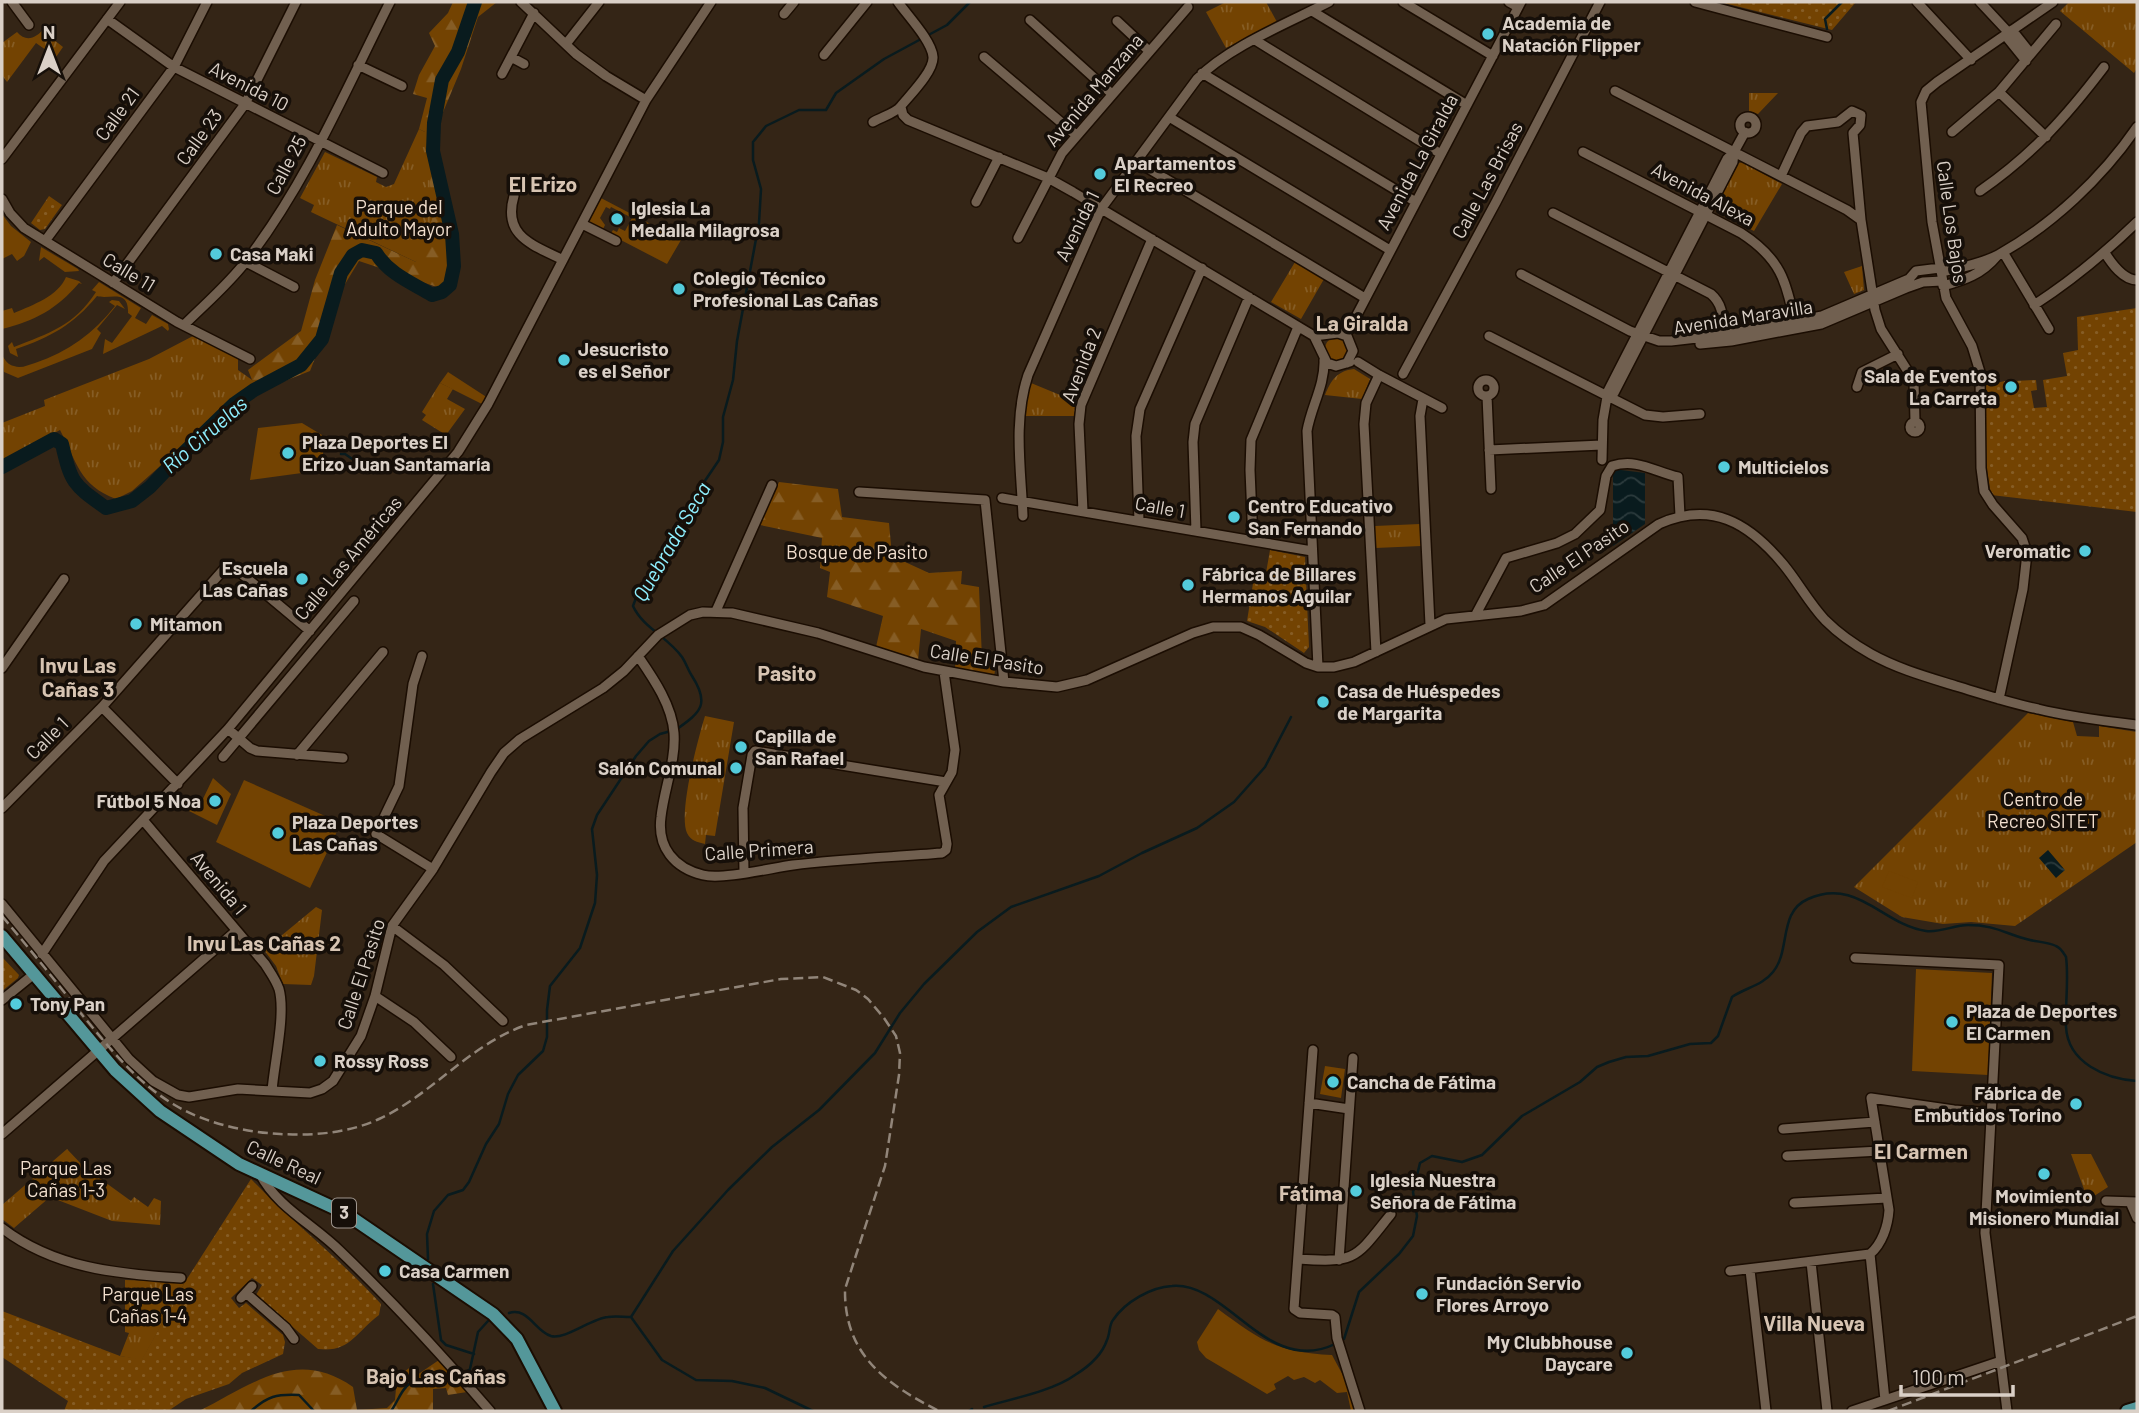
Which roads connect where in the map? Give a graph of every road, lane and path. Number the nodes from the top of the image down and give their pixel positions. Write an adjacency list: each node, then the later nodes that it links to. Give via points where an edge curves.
1 (12, 2): 29 (street)
2 (120, 2): 25 (street)
3 (207, 2): 43 (street, Calle 21)
4 (296, 2): 52 (street, Calle 23)
5 (390, 2): 42 (street, Calle 25)
6 (521, 2): 23 (street)
7 (599, 2): 33 (street)
8 (711, 2): 51 (street, Calle Las Américas)
9 (794, 2): 24 (street)
10 (866, 2): 35 (street)
11 (898, 2): 54 (street, via 932,54 931,66)
12 (1329, 2): 22 (street, Avenida 1)
13 (1403, 2): 36 (street)
14 (1509, 2): 20 (street)
15 (1600, 2): 121 (street, Calle Las Brisas)
16 (1695, 2): 31 (street)
17 (1917, 2): 40 (street)
18 (1980, 2): 30 (street)
19 (2053, 2): 30 (street, Calle Los Bajos)
20 (1520, 5): 36 (street, Avenida La Giralda)
21 (1188, 8): 34 (street, Avenida Manzana)
22 (1312, 10): 32 (street, Avenida 1); 53 (street)
23 (534, 13): 33 (street); 37 (street)
24 (784, 14)
25 (107, 19): 43 (street, Avenida 10); 67 (street)
26 (1030, 20): 50 (street)
27 (1118, 21): 34 (street)
28 (2056, 24): 39 (street)
29 (29, 25)
30 (2009, 33): 39 (street); 40 (street, Calle Los Bajos)
31 (1826, 37)
32 (1255, 40): 46 (street, Avenida 1); 65 (street)
33 (566, 44): 51 (street)
34 (1149, 51): 50 (street, Avenida Manzana)
35 (824, 55)
36 (1493, 56): 53 (street, Avenida La Giralda)
37 (511, 57): 41 (street); 45 (street)
38 (984, 57): 60 (street)
39 (2029, 58): 49 (street)
40 (1971, 60): 95 (street, Calle Los Bajos, via 1926,91 1921,102 1926,176)
41 (524, 64)
42 (358, 65): 47 (street); 62 (street, Calle 25)
43 (174, 67): 52 (street, Avenida 10); 85 (street, Calle 21)
44 (2104, 68): 61 (street)
45 (502, 74)
46 (1202, 74): 55 (street, Avenida 1); 76 (street)
47 (402, 86)
48 (1615, 91): 64 (street)
49 (1999, 92): 59 (street); 61 (street)
50 (1112, 94): 60 (street, Avenida Manzana)
51 (646, 100): 82 (street, Calle Las Américas)
52 (245, 104): 62 (street, Avenida 10); 97 (street, Calle 23)
53 (1467, 105): 65 (street, Avenida La Giralda)
54 (901, 107): 56 (street); 66 (street, via 908,120)
55 (1169, 117): 68 (street, Avenida 1); 87 (street)
56 (873, 121)
57 (2137, 127): 88 (street, via 2062,211)
58 (1745, 132): 64 (street)
59 (1952, 132)
60 (1076, 135): 71 (street, Avenida Manzana)
61 (2046, 137): 72 (street)
62 (320, 140): 69 (street, Avenida 10); 91 (street, Calle 25, via 288,200)
63 (1583, 152): 79 (street, Avenida Alexa)
64 (1734, 152): 70 (street); 79 (street)
65 (1441, 154): 76 (street, Avenida La Giralda)
66 (999, 157): 71 (street); 75 (street)
67 (2, 159)
68 (1136, 161): 77 (street, Avenida 1); 100 (street)
69 (383, 173)
70 (1781, 176): 80 (street); 80 (street, via 1808,126 1838,122 1849,111 1858,112 1861,121 1853,133)
71 (1048, 178): 77 (street); 83 (street, Avenida Manzana)
72 (1980, 191)
73 (514, 196): 90 (street, via 510,214 517,233)
74 (2, 199): 85 (street, Calle 11, via 16,220)
75 (976, 202)
76 (1416, 202): 87 (street, Avenida La Giralda)
77 (1101, 209): 84 (street); 138 (street, Avenida 1, via 1022,393)
78 (1553, 213): 94 (street)
79 (1703, 214): 94 (street); 104 (street, Avenida Alexa, via 1741,233 1770,255 1784,276)
80 (1861, 220): 101 (street)
81 (2137, 222): 89 (street)
82 (582, 224): 86 (street); 90 (street, Calle Las Américas)
83 (1018, 238)
84 (1152, 239): 92 (street); 139 (street, Avenida 2, via 1081,405)
85 (45, 241): 97 (street, Calle 11)
86 (616, 241)
87 (1390, 250): 100 (street, Avenida La Giralda)
88 (2000, 253): 95 (street); 95 (street, via 1971,278); 102 (street)
89 (2105, 253): 96 (street, via 2122,274); 102 (street)
90 (563, 260): 151 (street, Calle Las Américas, via 458,452)
91 (246, 262): 98 (street); 103 (street, Calle 25)
92 (1202, 268): 99 (street); 142 (street, via 1140,410 1136,436)
93 (1521, 274): 109 (street, Avenida Maravilla)
94 (1672, 274): 109 (street); 112 (street, via 1718,300)
95 (1942, 277): 101 (street, Avenida Maravilla); 101 (street, Avenida Maravilla, via 1916,271); 162 (street, Calle Los Bajos, via 1949,306 1972,346 1980,372 1984,491 2022,538 2027,553)
96 (2137, 280)
97 (113, 283): 103 (street, Calle 11)
98 (293, 287)
99 (1249, 297): 105 (street); 143 (street, via 1195,425)
100 (1365, 298): 107 (street, Avenida La Giralda)
101 (1873, 298): 104 (street, Avenida Maravilla, via 1821,324); 115 (street, via 1881,329)
102 (2034, 305): 106 (street)
103 (184, 325): 117 (street, Calle 11)
104 (1795, 325): 112 (street, Avenida Maravilla)
105 (1298, 327): 110 (street); 144 (street, via 1251,440)
106 (2049, 329)
107 (1349, 330): 108 (street); 113 (street)
108 (1333, 334): 110 (street); 113 (street); 116 (street, via 1323,343)
109 (1638, 335): 112 (street, Avenida Maravilla, via 1659,341); 126 (street)
110 (1314, 336): 116 (street)
111 (1489, 336): 126 (street)
112 (1724, 338)
113 (1350, 340): 114 (street)
114 (1353, 351): 118 (street); 119 (street)
115 (1898, 354): 124 (street, via 1862,372); 130 (street, via 1914,380)
116 (1322, 355): 120 (street, via 1326,363); 123 (street)
117 (250, 359)
118 (1358, 362): 119 (street); 122 (street)
119 (1347, 363): 120 (street)
120 (1336, 366): 123 (street)
121 (1403, 374)
122 (1379, 375): 127 (street); 154 (street, via 1366,403 1364,424)
123 (1323, 379): 145 (street, via 1307,431)
124 (1857, 387)
125 (1487, 396): 132 (street)
126 (1609, 397): 129 (street, via 1645,415); 131 (street)
127 (1423, 399): 128 (street); 150 (street, via 1420,416)
128 (1442, 408)
129 (1700, 414)
130 (1915, 422)
131 (1602, 445): 132 (street); 133 (street)
132 (1489, 450): 135 (street)
133 (1602, 460)
134 (772, 485): 148 (street)
135 (1491, 489)
136 (859, 492): 161 (street, via 985,500)
137 (1002, 498): 138 (street, Calle 1)
138 (1023, 501): 139 (street, Calle 1); 140 (street, Avenida 1)
139 (1083, 511): 142 (street, Calle 1)
140 (1023, 516)
141 (1680, 516): 149 (street, Calle El Pasito, via 1658,524 1544,605); 149 (street, via 1678,477 1640,464 1612,466 1600,510 1567,539 1506,558); 162 (street, Calle El Pasito, via 1709,514 1728,519 1782,563 1825,620 1871,654)
142 (1139, 521): 143 (street, Calle 1)
143 (1196, 531): 144 (street, Calle 1)
144 (1253, 541): 145 (street, Calle 1)
145 (1312, 551): 158 (street)
146 (64, 579): 159 (street)
147 (354, 601): 157 (street, Calle Las Américas)
148 (716, 611): 156 (street, Calle El Pasito, via 690,615); 160 (street, Calle El Pasito, via 818,633)
149 (1475, 615): 150 (street, Calle El Pasito)
150 (1430, 625): 154 (street, Calle El Pasito)
151 (310, 631): 152 (street, Calle Las Américas); 163 (street, Calle 1, via 228,567)
152 (293, 651): 157 (street); 165 (street, Calle Las Américas)
153 (383, 652): 167 (street)
154 (1376, 652): 158 (street, Calle El Pasito, via 1344,666)
155 (422, 656): 174 (street, via 413,684 399,786 376,834)
156 (638, 656): 174 (street, Calle El Pasito, via 603,688 510,748); 175 (street, Calle Primera, via 659,690 674,739 660,818 661,842 685,869 705,876)
157 (303, 660): 166 (street, Calle Las Américas)
158 (1318, 667): 161 (street, Calle El Pasito, via 1294,658 1259,635 1228,626 1194,633 1070,685)
159 (2, 668)
160 (944, 672): 161 (street, Calle El Pasito); 170 (street, via 955,750)
161 (1004, 682)
162 (1999, 699): 164 (street, Calle El Pasito, via 2063,715)
163 (102, 707): 171 (street); 172 (street, Calle 1)
164 (2137, 725)
165 (228, 729): 166 (street); 171 (street, Calle Las Américas)
166 (239, 739): 167 (street, via 257,751); 168 (street, Calle Las Américas)
167 (297, 755): 169 (street)
168 (223, 757)
169 (343, 758)
170 (946, 782): 175 (street, Calle Primera, via 939,795 947,844 942,853); 175 (street, via 755,751 743,808)
171 (178, 784): 173 (street, Calle Las Américas)
172 (2, 808)
173 (143, 820): 178 (street, Avenida 1); 180 (street, Calle Las Américas, via 104,861)
174 (433, 869): 177 (street, Calle El Pasito)
175 (744, 873)
176 (2, 904): 180 (street)
177 (392, 926): 183 (street, Calle El Pasito); 185 (street, via 444,965)
178 (236, 932): 186 (street); 191 (street, Avenida 1, via 265,964 279,990)
179 (2, 936): 182 (main road, Calle Real / 3)
180 (43, 954): 186 (street, Calle El Pasito)
181 (1855, 958): 194 (street, via 1999,965)
182 (34, 974): 184 (street); 188 (main road, Calle Real / 3)
183 (375, 996): 189 (street, via 414,1022); 191 (street, Calle El Pasito, via 361,1036 333,1080 310,1093)
184 (2, 1000)
185 (503, 1021)
186 (112, 1040): 188 (street); 191 (street, Calle El Pasito, via 139,1070 178,1095)
187 (1314, 1050): 192 (street)
188 (99, 1052): 197 (street); 200 (main road, Calle Real / 3, via 160,1111)
189 (451, 1057)
190 (1353, 1058): 193 (street)
191 (272, 1091)
192 (1309, 1103): 193 (street); 209 (street)
193 (1349, 1109): 210 (street)
194 (1991, 1113): 195 (street, via 1871,1098); 217 (street, via 1985,1233)
195 (1875, 1122): 196 (street); 198 (street)
196 (1783, 1129)
197 (2, 1134)
198 (1880, 1151): 199 (street); 201 (street)
199 (1787, 1156)
200 (260, 1174): 220 (street, via 277,1200 338,1248 392,1301); 221 (main road, Calle Real / 3, via 345,1213 493,1314 517,1339)
201 (1887, 1198): 204 (street); 208 (street, via 1886,1227)
202 (2106, 1201): 203 (street)
203 (2134, 1202): 206 (street)
204 (1794, 1203)
205 (1391, 1214): 210 (street, via 1361,1251)
206 (2137, 1218)
207 (2, 1228): 214 (street, via 77,1265 122,1275)
208 (1870, 1254): 211 (street); 218 (street)
209 (1297, 1259): 210 (street); 222 (street, via 1294,1309 1332,1315 1337,1321 1337,1339)
210 (1339, 1261)
211 (1811, 1262): 212 (street); 224 (street)
212 (1750, 1270): 213 (street); 223 (street)
213 (1730, 1272)
214 (181, 1278)
215 (247, 1293): 216 (street)
216 (294, 1339)
217 (2001, 1361): 218 (street); 226 (street)
218 (1885, 1400): 225 (street)
219 (2137, 1408): 227 (main road)
220 (489, 1411)
221 (555, 1411)
222 (1360, 1411)
223 (1766, 1411)
224 (1826, 1411)
225 (1852, 1411)
226 (2007, 1411)
227 (2127, 1411)

